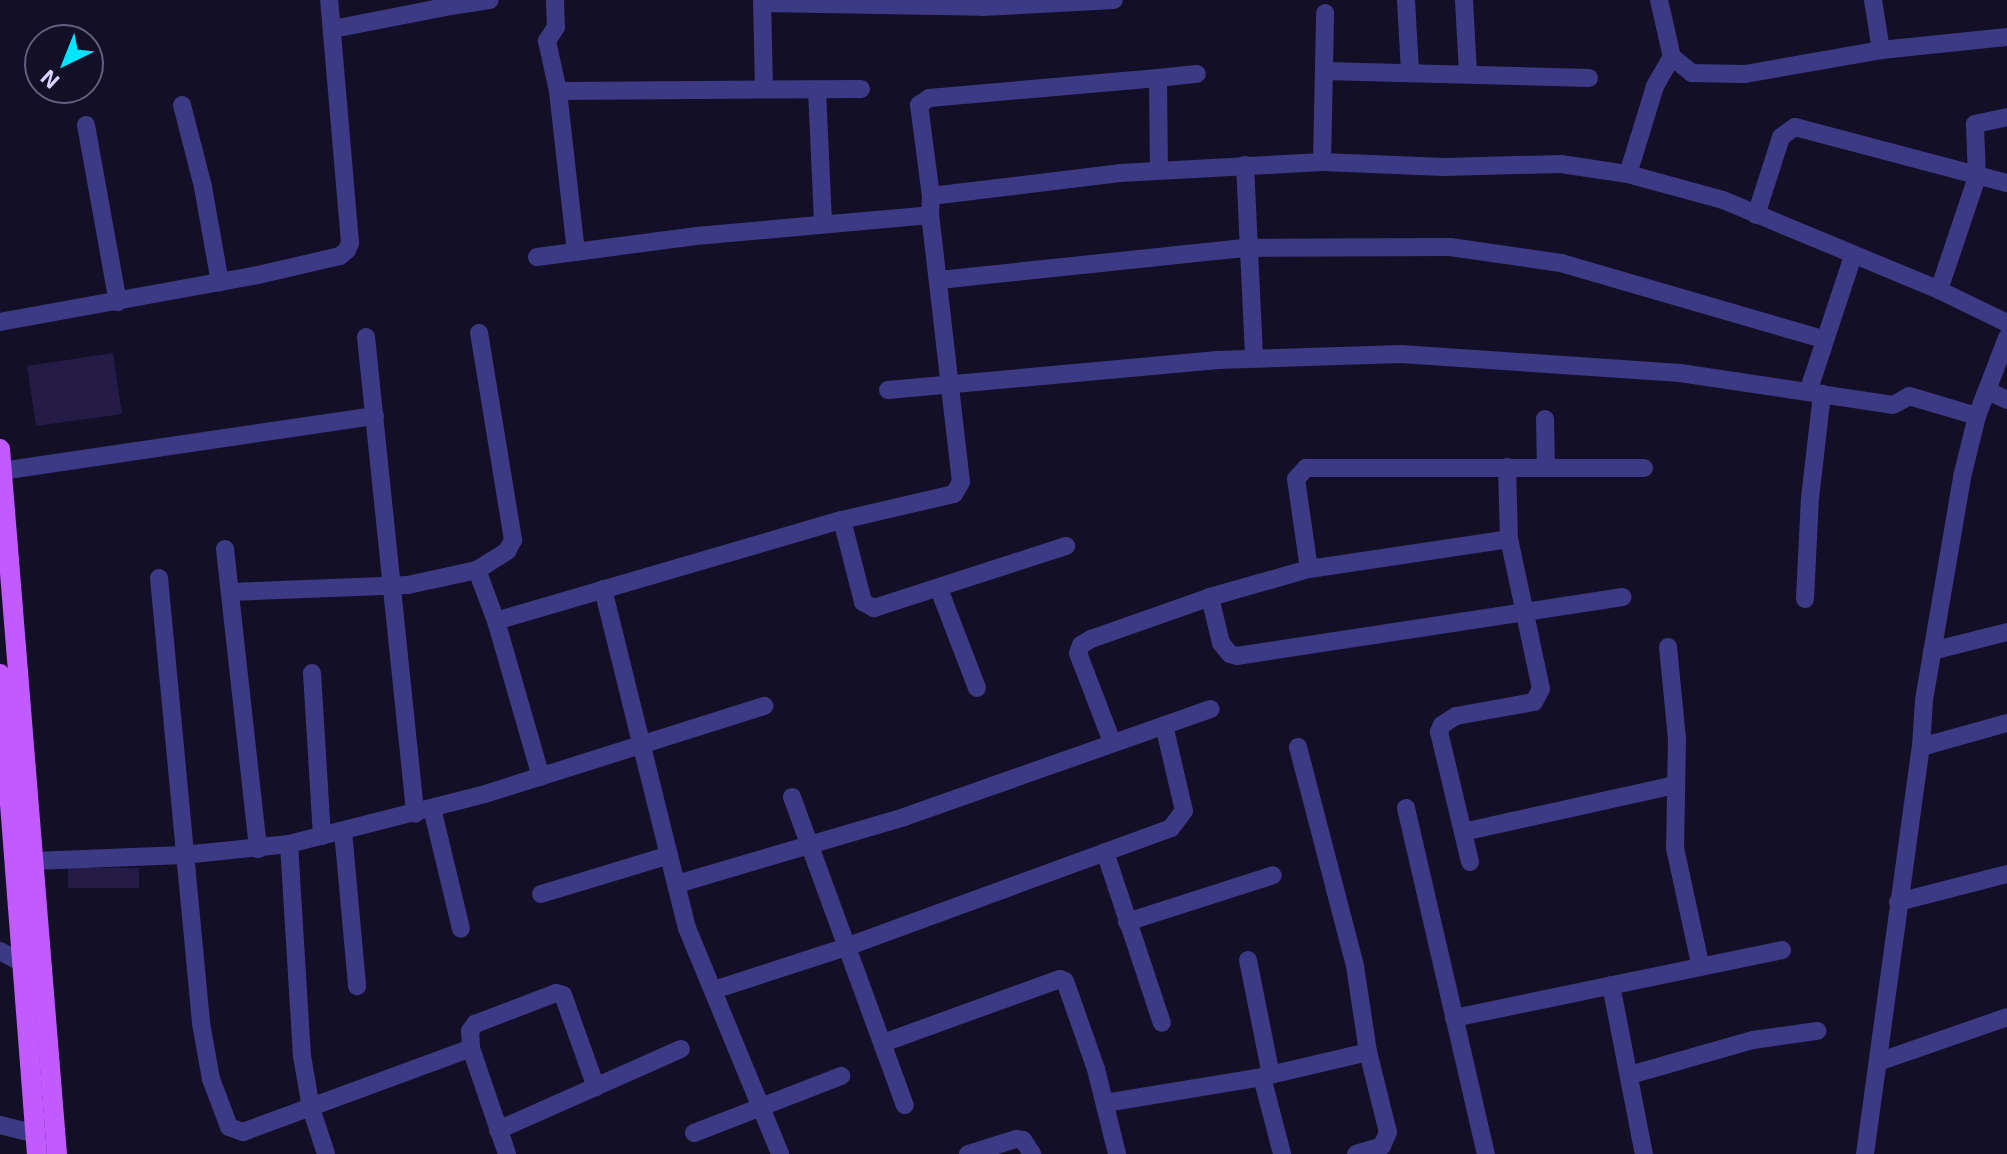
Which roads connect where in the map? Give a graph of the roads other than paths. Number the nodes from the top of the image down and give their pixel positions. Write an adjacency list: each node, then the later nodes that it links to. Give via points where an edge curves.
1 (329, 0): 14 (street)
2 (490, 0): 10 (street)
3 (555, 0): 27 (street, via 557,24 547,41)
4 (1114, 0): 11 (street)
5 (1406, 0): 19 (street)
6 (1464, 0): 21 (street)
7 (1659, 0): 17 (street)
8 (1873, 0): 16 (street)
9 (762, 2): 12 (street); 24 (street)
10 (450, 3): 14 (street)
11 (1030, 3): 12 (street)
12 (951, 4)
13 (1325, 13): 18 (street)
14 (333, 29): 45 (street, via 347,250 340,256)
15 (2007, 37): 16 (street)
16 (1881, 50): 17 (street, via 1745,74 1692,73)
17 (1672, 57): 34 (street, via 1655,86)
18 (1324, 71): 19 (street); 31 (street)
19 (1410, 71): 21 (street)
20 (1197, 74): 22 (street)
21 (1468, 74): 23 (street)
22 (1158, 78): 33 (street); 37 (street, via 922,101)
23 (1589, 78)
24 (764, 88): 26 (street); 27 (street)
25 (861, 89): 26 (street)
26 (817, 90): 39 (street)
27 (558, 91): 41 (street)
28 (182, 105): 45 (street)
29 (2007, 117): 35 (street, via 1975,124)
30 (86, 125): 47 (street)
31 (1322, 162): 32 (street); 34 (street, via 1561,164)
32 (1245, 165): 33 (street); 40 (street)
33 (1159, 170): 37 (street)
34 (1628, 174): 38 (street, via 1723,200)
35 (1977, 177): 36 (street); 38 (street, via 1795,127 1781,137); 46 (street)
36 (2007, 183)
37 (930, 206): 39 (street); 44 (street)
38 (1756, 215): 42 (street)
39 (823, 224): 41 (street)
40 (1246, 248): 44 (street); 53 (street, via 1450,247 1561,263); 54 (street)
41 (576, 252): 43 (street)
42 (1853, 256): 46 (street); 53 (street)
43 (537, 257)
44 (939, 280): 55 (street)
45 (220, 282): 47 (street)
46 (1939, 290): 49 (street)
47 (118, 302): 48 (street)
48 (0, 322)
49 (2007, 323)
50 (479, 333): 73 (street, via 513,540 507,551)
51 (366, 337): 60 (street)
52 (2007, 338): 57 (street)
53 (1823, 339): 58 (street)
54 (1254, 357): 55 (street); 58 (street, via 1401,354 1549,362 1680,373)
55 (951, 386): 56 (street); 68 (street, via 959,488 945,497)
56 (888, 390)
57 (1988, 391): 59 (street); 61 (street)
58 (1815, 393): 61 (street, via 1893,405 1909,396); 81 (street)
59 (2007, 400)
60 (375, 416): 67 (street); 75 (street)
61 (1977, 416): 86 (street)
62 (1545, 419): 65 (street)
63 (0, 449): 67 (main road)
64 (1507, 467): 65 (street); 69 (street); 72 (street, via 1306,468 1296,479)
65 (1546, 468): 66 (street)
66 (1644, 468)
67 (1, 471): 112 (main road)
68 (842, 520): 76 (street); 77 (street, via 866,606)
69 (1509, 539): 72 (street); 82 (street)
70 (1066, 546): 77 (street)
71 (225, 549): 78 (street)
72 (1309, 569): 79 (street)
73 (477, 570): 75 (street); 83 (street)
74 (159, 578): 110 (street)
75 (389, 586): 78 (street); 102 (street)
76 (603, 589): 83 (street); 95 (street)
77 (939, 589): 89 (street)
78 (231, 592): 108 (street)
79 (1210, 597): 82 (street, via 1221,643 1237,656); 94 (street, via 1081,645 1078,653)
80 (1623, 597): 82 (street)
81 (1805, 599)
82 (1526, 612): 104 (street, via 1539,696 1525,705 1456,716 1439,732)
83 (496, 621): 98 (street)
84 (2007, 632): 86 (street)
85 (1668, 647): 99 (street, via 1677,738)
86 (1932, 651): 97 (street)
87 (312, 673): 105 (street)
88 (0, 674): 125 (main road)
89 (977, 688)
90 (764, 706): 95 (street)
91 (1211, 709): 93 (street)
92 (2007, 723): 97 (street)
93 (1164, 725): 94 (street); 109 (street, via 1184,811 1171,828)
94 (1112, 742): 107 (street)
95 (640, 747): 98 (street); 111 (street)
96 (1298, 747): 137 (street, via 1355,966)
97 (1921, 747): 118 (street)
98 (541, 777): 102 (street)
99 (1675, 785): 104 (street); 126 (street, via 1675,848)
100 (792, 797): 107 (street)
101 (1406, 808): 131 (street)
102 (423, 811): 103 (street); 120 (street)
103 (343, 831): 105 (street); 128 (street)
104 (1463, 832): 113 (street)
105 (322, 836): 106 (street)
106 (289, 844): 108 (street); 146 (street, via 302,1056)
107 (808, 846): 116 (street); 121 (street)
108 (258, 849): 110 (street)
109 (1105, 852): 119 (street); 121 (street)
110 (183, 855): 112 (street); 146 (street, via 208,1066 229,1127 243,1132)
111 (669, 855): 116 (street); 117 (street)
112 (34, 861): 151 (main road)
113 (1470, 862)
114 (2007, 874): 118 (street)
115 (1273, 875): 119 (street)
116 (677, 884): 129 (street, via 691,939)
117 (541, 894)
118 (1898, 902): 138 (street)
119 (1127, 922): 132 (street)
120 (461, 929)
121 (846, 947): 129 (street); 134 (street)
122 (1782, 950): 126 (street)
123 (0, 951): 125 (street)
124 (1248, 960): 141 (street)
125 (23, 963): 150 (main road)
126 (1700, 964): 127 (street)
127 (1611, 985): 131 (street); 139 (street)
128 (357, 986)
129 (714, 990): 145 (street)
130 (2007, 1017): 138 (street)
131 (1454, 1018): 160 (street)
132 (1162, 1023)
133 (1817, 1031): 139 (street, via 1753,1040)
134 (883, 1043): 143 (street, via 1060,979 1069,988); 144 (street)
135 (471, 1048): 142 (street, via 475,1024 559,994); 146 (street); 148 (street)
136 (681, 1049): 142 (street)
137 (1368, 1052): 141 (street); 159 (street, via 1388,1132 1382,1146)
138 (1881, 1061): 162 (street)
139 (1630, 1075): 161 (street)
140 (841, 1076): 145 (street)
141 (1267, 1076): 143 (street); 158 (street)
142 (596, 1087): 148 (street)
143 (1105, 1103): 157 (street)
144 (905, 1105)
145 (763, 1107): 149 (street); 154 (street)
146 (311, 1108): 152 (street)
147 (0, 1125): 150 (street)
148 (498, 1130): 153 (street)
149 (694, 1133)
150 (36, 1144)
151 (57, 1154)
152 (326, 1154)
153 (507, 1154)
154 (780, 1154)
155 (968, 1154): 156 (street, via 1016,1139 1023,1140)
156 (1032, 1154)
157 (1117, 1154)
158 (1282, 1154)
159 (1356, 1154)
160 (1486, 1154)
161 (1644, 1154)
162 (1865, 1154)

